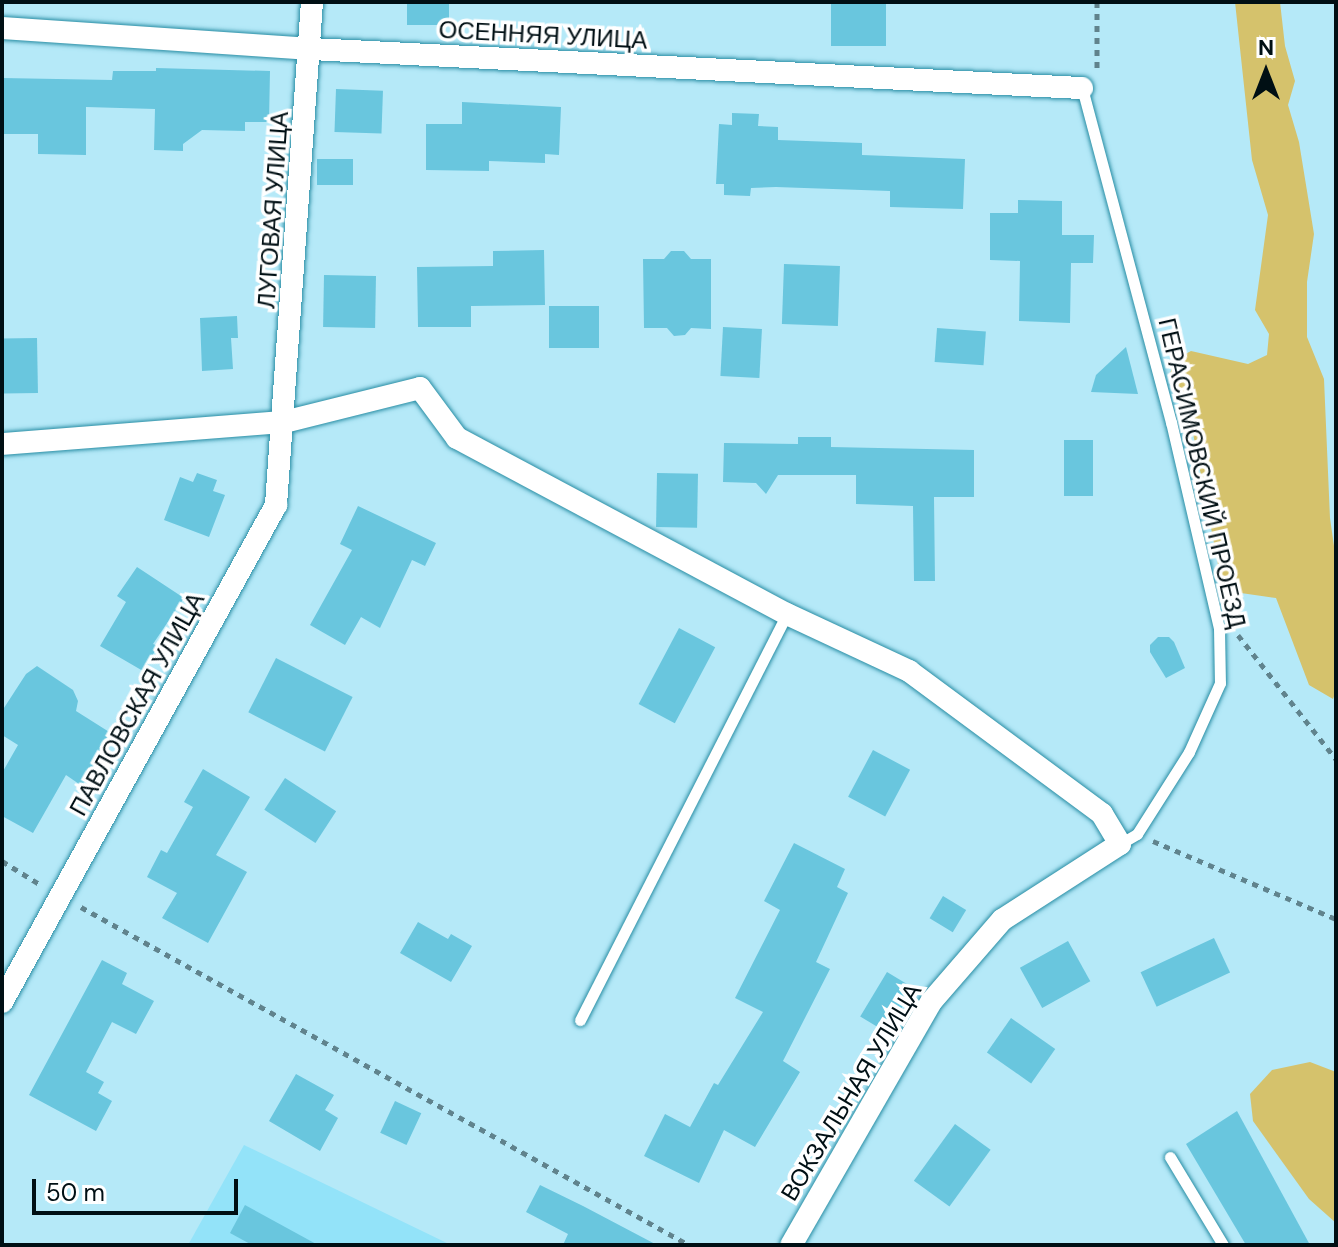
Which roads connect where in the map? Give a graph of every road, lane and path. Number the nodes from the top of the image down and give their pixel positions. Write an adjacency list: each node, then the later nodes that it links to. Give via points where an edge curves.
1 (312, 2): 4 (street, ЛУГОВАЯ УЛИЦА)
2 (1097, 2): 5 (path, via 1097,82)
3 (2, 28): 4 (street, ОСЕННЯЯ УЛИЦА)
4 (311, 49): 5 (street, ОСЕННЯЯ УЛИЦА); 6 (street, ЛУГОВАЯ УЛИЦА)
5 (1082, 88): 8 (lane, ГЕРАСИМОВСКИЙ ПРОЕЗД)
6 (284, 422): 7 (street); 9 (street, via 420,388 457,438); 13 (street, ПАВЛОВСКАЯ УЛИЦА, via 276,505)
7 (2, 444)
8 (1213, 602): 10 (path); 11 (lane, ГЕРАСИМОВСКИЙ ПРОЕЗД, via 1220,683 1189,752)
9 (787, 614): 11 (street, via 909,671 1102,814); 16 (lane)
10 (1336, 759)
11 (1128, 839): 14 (path); 19 (street, ВОКЗАЛЬНАЯ УЛИЦА, via 1002,920 931,1002)
12 (2, 861): 13 (path)
13 (60, 896): 15 (street, ПАВЛОВСКАЯ УЛИЦА); 18 (path)
14 (1336, 919)
15 (2, 1002)
16 (580, 1020)
17 (1170, 1157): 20 (lane)
18 (689, 1245)
19 (791, 1245)
20 (1223, 1245)

